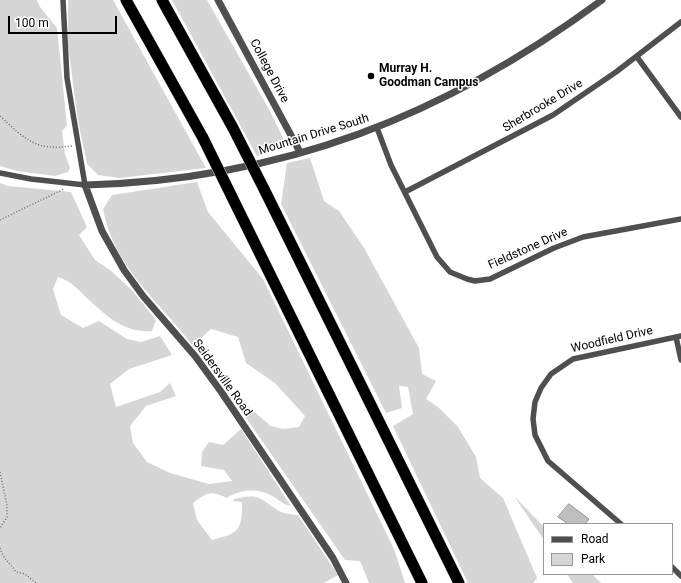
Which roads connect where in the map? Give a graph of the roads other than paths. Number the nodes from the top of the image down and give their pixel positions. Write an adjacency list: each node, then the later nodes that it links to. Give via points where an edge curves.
1 (63, 0): 12 (street, via 67,78)
2 (126, 0): 21 (highway, bridge, via 203,138)
3 (162, 0): 22 (highway, bridge, via 233,128)
4 (218, 0): 10 (street, College Drive)
5 (602, 0): 9 (street, Mountain Drive South, via 552,36 476,82)
6 (681, 22): 7 (street, Sherbrooke Drive)
7 (637, 57): 8 (street); 13 (street, Sherbrooke Drive, via 553,114)
8 (681, 117)
9 (377, 128): 10 (street, Mountain Drive South); 13 (street, Fieldstone Drive)
10 (300, 152): 12 (street, Mountain Drive South, via 246,167 199,176 138,183)
11 (0, 173): 12 (street, Mountain Drive South, via 67,184)
12 (85, 184): 20 (street, Seidersville Road, via 102,231 124,270 222,393 333,558)
13 (405, 192): 14 (street, Fieldstone Drive, via 443,265 456,275 475,281 497,276 568,241)
14 (681, 219)
15 (679, 336): 16 (street); 17 (street, Woodfield Drive, via 574,359 551,374 541,388 536,402 533,419 535,435 548,461)
16 (681, 360)
17 (620, 523)
18 (673, 568): 19 (street)
19 (681, 576)
20 (346, 583)
21 (422, 583)
22 (459, 583)

